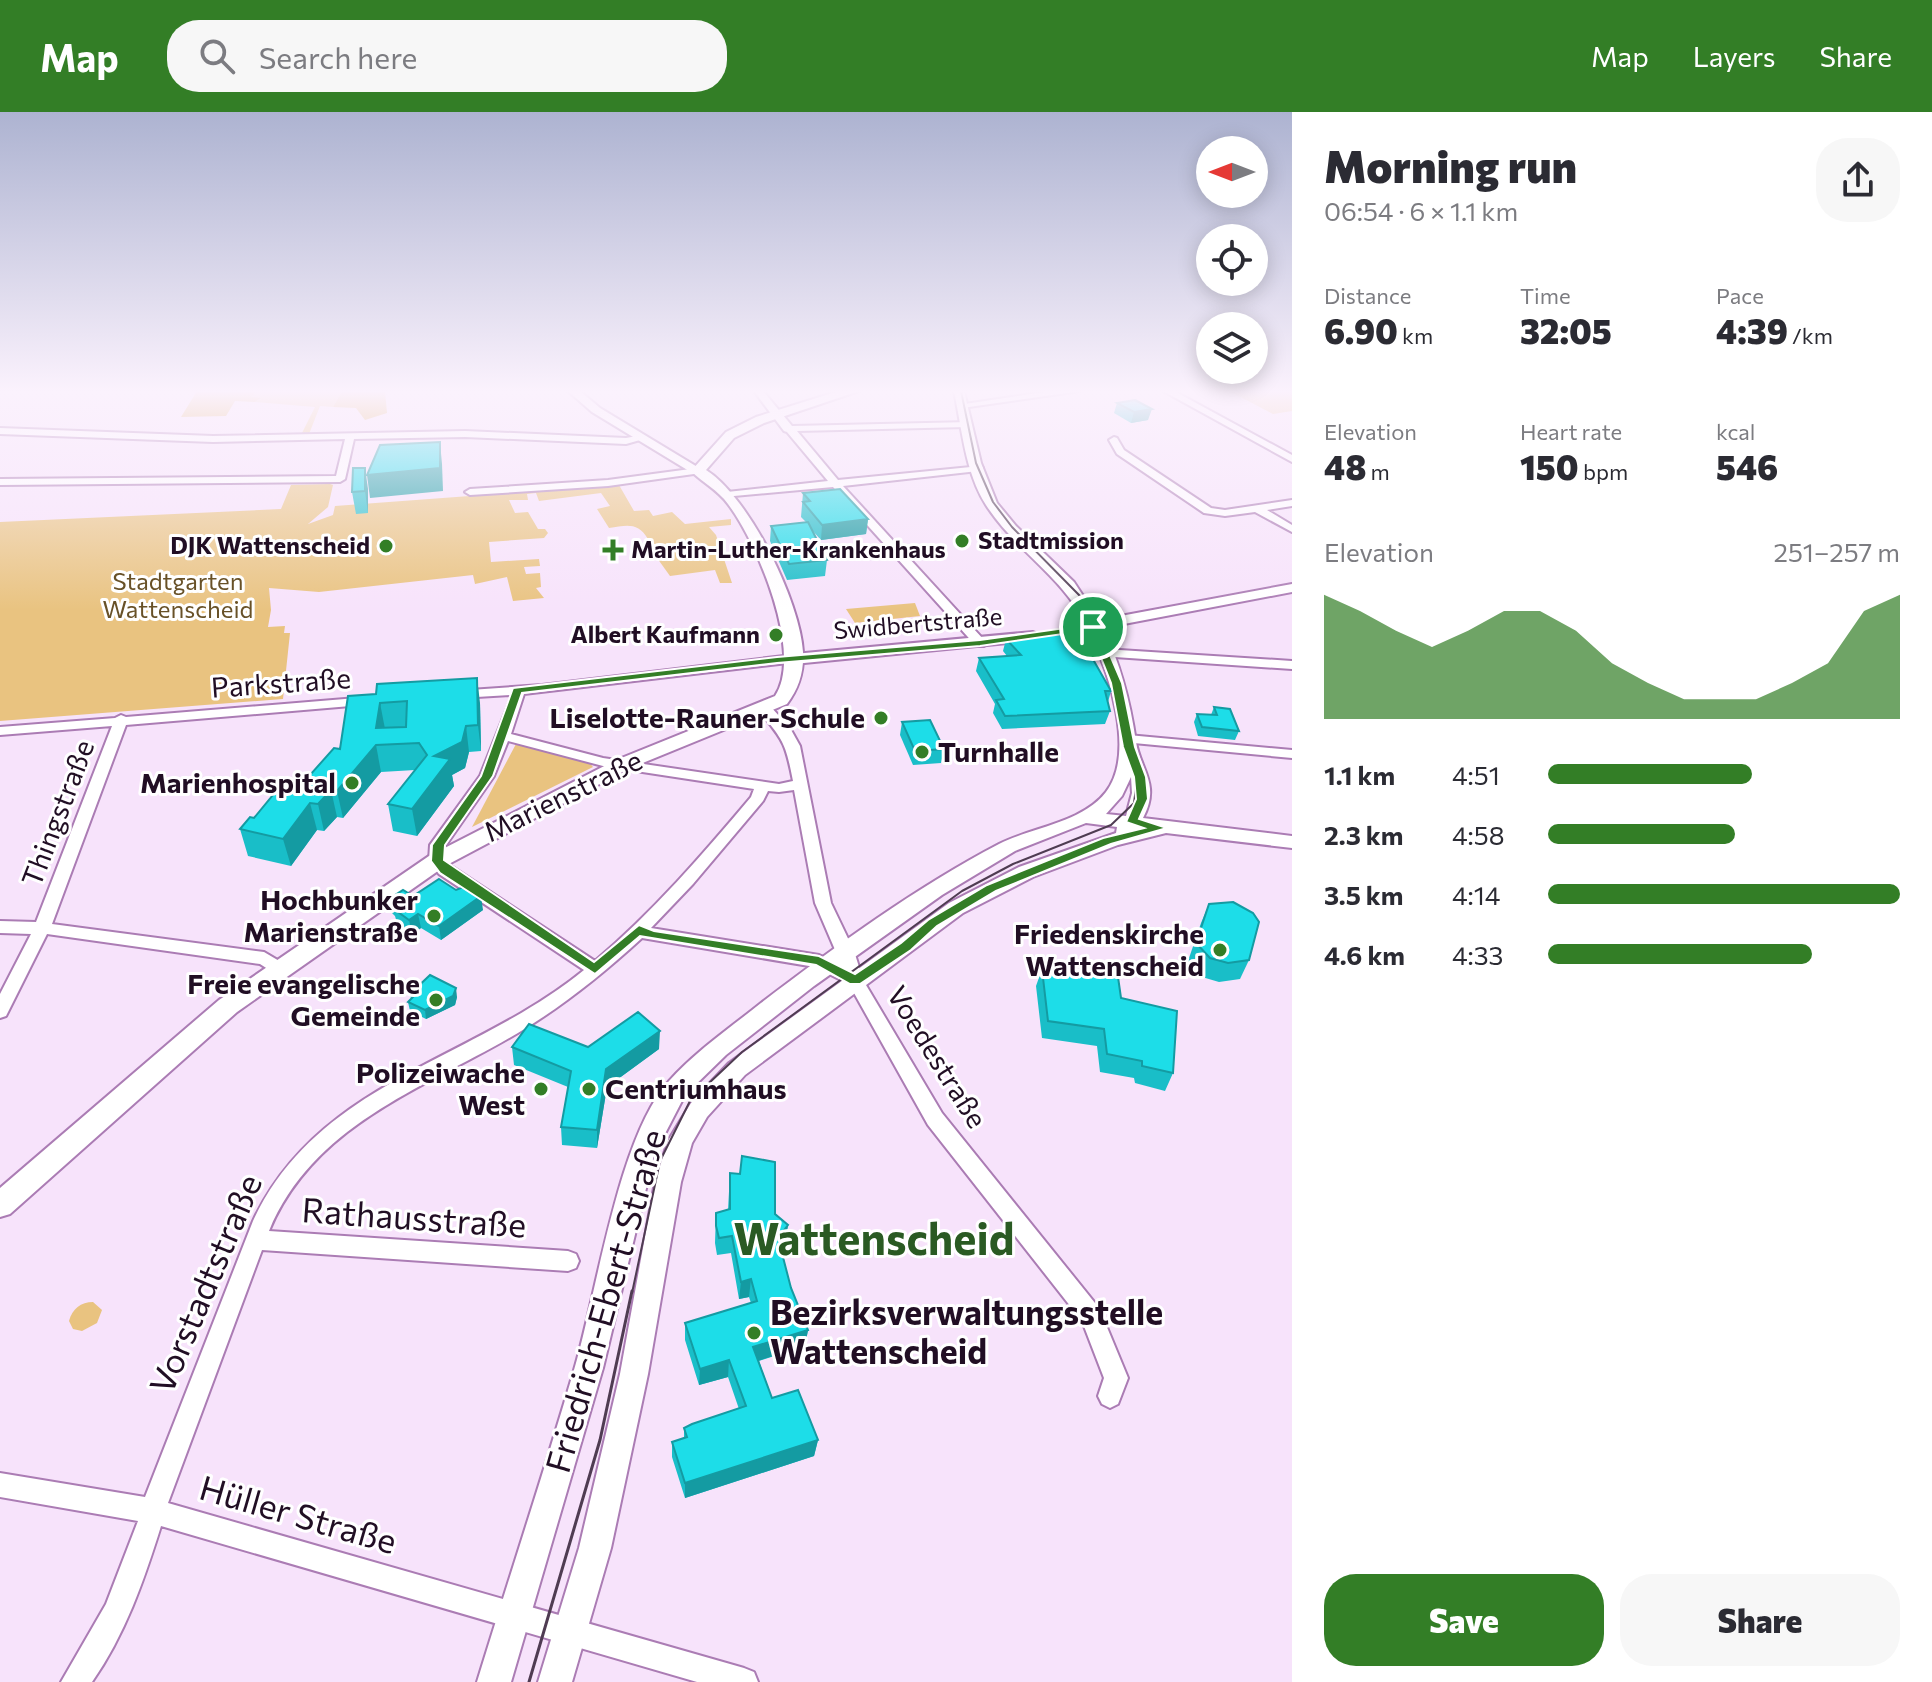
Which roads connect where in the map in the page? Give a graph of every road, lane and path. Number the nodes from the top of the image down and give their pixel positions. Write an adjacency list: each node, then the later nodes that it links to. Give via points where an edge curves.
1 (343, 464): 9 (street, via 340,479)
2 (687, 464): 8 (street)
3 (704, 464): 8 (main road)
4 (818, 464): 10 (street)
5 (977, 464): 7 (street)
6 (1138, 464): 14 (street, via 1208,511)
7 (978, 468): 10 (street); 17 (street, via 995,508 1074,592)
8 (698, 471): 11 (street); 12 (main road)
9 (0, 482)
10 (834, 482): 12 (street); 18 (street)
11 (470, 492)
12 (727, 495): 20 (main road, via 755,537 789,631)
13 (1292, 503): 14 (street)
14 (1258, 509): 15 (street)
15 (1292, 529)
16 (1292, 588): 17 (street, Swidbertstraße)
17 (1093, 627): 18 (street, Swidbertstraße); 19 (street)
18 (980, 643): 20 (street, Swidbertstraße)
19 (1104, 653): 21 (street); 29 (street, via 1120,694)
20 (786, 664): 22 (street); 25 (main road)
21 (1292, 665)
22 (517, 690): 23 (street); 28 (street)
23 (449, 695)
24 (389, 699): 26 (street, Parkstraße)
25 (765, 709): 31 (main road, Marienstraße); 32 (street, via 785,731)
26 (121, 719): 27 (street, Parkstraße); 45 (street, Thingstraße)
27 (0, 731)
28 (503, 736): 31 (street); 36 (street, via 487,776)
29 (1129, 743): 30 (street); 34 (street, via 1126,775 1117,795); 35 (street, via 1142,799)
30 (1292, 754)
31 (621, 765): 33 (street); 40 (main road, Marienstraße)
32 (795, 784): 33 (street); 47 (street)
33 (763, 785): 46 (street, Vorstadtstraße, via 717,847)
34 (1086, 817): 35 (street); 47 (street, Friedrich-Ebert-Straße, via 968,868)
35 (1132, 822): 37 (street); 39 (street)
36 (451, 828): 40 (street); 43 (street, via 438,845)
37 (1161, 828): 38 (street); 39 (street)
38 (1242, 838): 41 (street); 42 (street)
39 (1112, 840): 50 (street, Friedrich-Ebert-Straße, via 974,897)
40 (471, 841): 43 (main road, Marienstraße)
41 (1292, 842)
42 (1292, 853)
43 (437, 861): 48 (main road, Marienstraße); 49 (street)
44 (0, 927): 45 (street)
45 (42, 928): 48 (street, via 264,958); 51 (street, Thingstraße)
46 (639, 930): 47 (street, via 819,961); 49 (street, Vorstadtstraße)
47 (837, 958): 50 (street); 58 (street, Friedrich-Ebert-Straße, via 706,1059 677,1088 656,1120)
48 (280, 969): 52 (main road, Marienstraße, via 173,1052)
49 (595, 969): 53 (street, Vorstadtstraße, via 540,1010 359,1108 325,1133 282,1186)
50 (855, 980): 55 (street, Voedestraße, via 935,1119 1091,1315 1116,1378); 59 (street, Friedrich-Ebert-Straße, via 737,1069 699,1110 680,1141 634,1374)
51 (0, 1011)
52 (0, 1205)
53 (256, 1240): 54 (street, Rathausstraße); 57 (street, Vorstadtstraße)
54 (568, 1261)
55 (1110, 1396)
56 (0, 1485): 57 (street, Hüller Straße)
57 (154, 1511): 58 (street, Hüller Straße); 60 (street, Vorstadtstraße, via 137,1567 103,1643)
58 (515, 1615): 59 (street, Hüller Straße); 61 (street, Friedrich-Ebert-Straße)
59 (572, 1630): 62 (street, Friedrich-Ebert-Straße); 63 (street, Hüller Straße)
60 (75, 1682)
61 (494, 1682)
62 (555, 1682)
63 (744, 1682)

